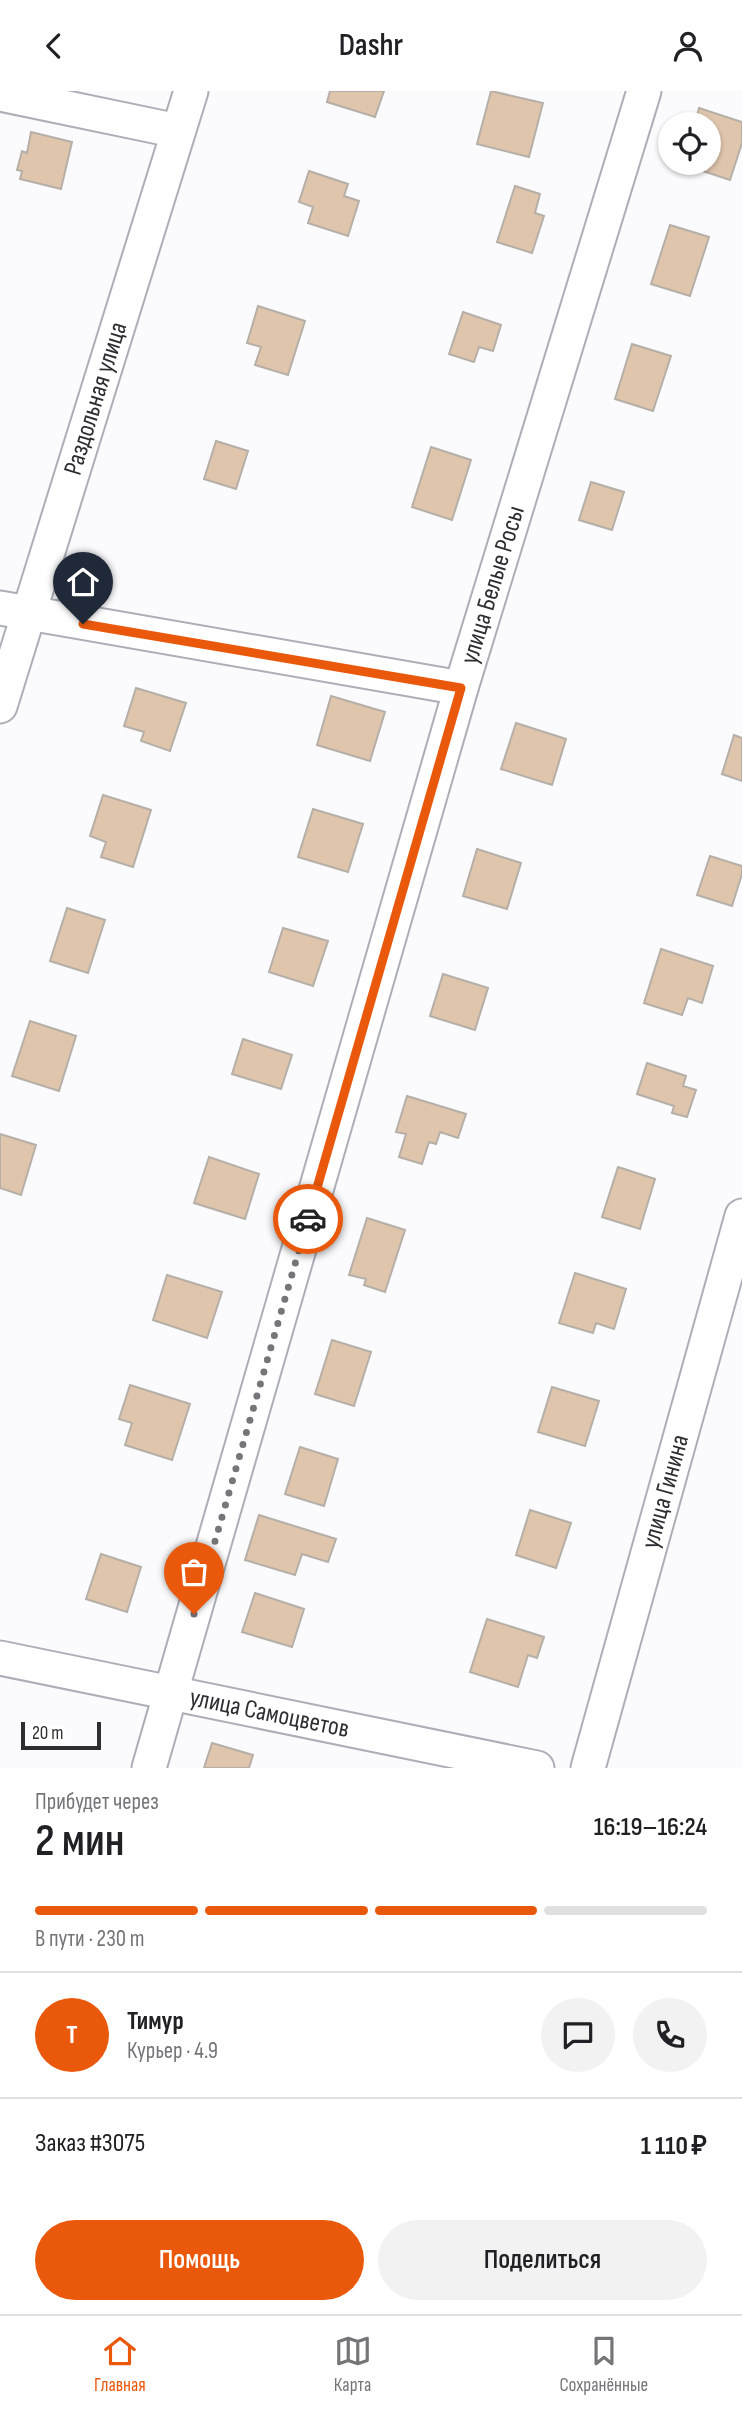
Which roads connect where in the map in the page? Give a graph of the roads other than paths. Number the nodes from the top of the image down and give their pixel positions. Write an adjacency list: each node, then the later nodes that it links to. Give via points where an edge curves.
1 (191, 91): 4 (street, Раздольная улица)
2 (644, 91): 6 (street, улица Белые Росы)
3 (0, 94): 4 (street)
4 (178, 131): 5 (street, Раздольная улица)
5 (14, 611): 6 (street); 7 (street, Раздольная улица)
6 (461, 688): 10 (street, улица Белые Росы)
7 (0, 706)
8 (742, 1216): 13 (street, улица Гинина)
9 (0, 1658): 10 (street, улица Самоцветов)
10 (172, 1693): 11 (street, улица Белые Росы); 12 (street, улица Самоцветов)
11 (149, 1768)
12 (537, 1768)
13 (588, 1768)

